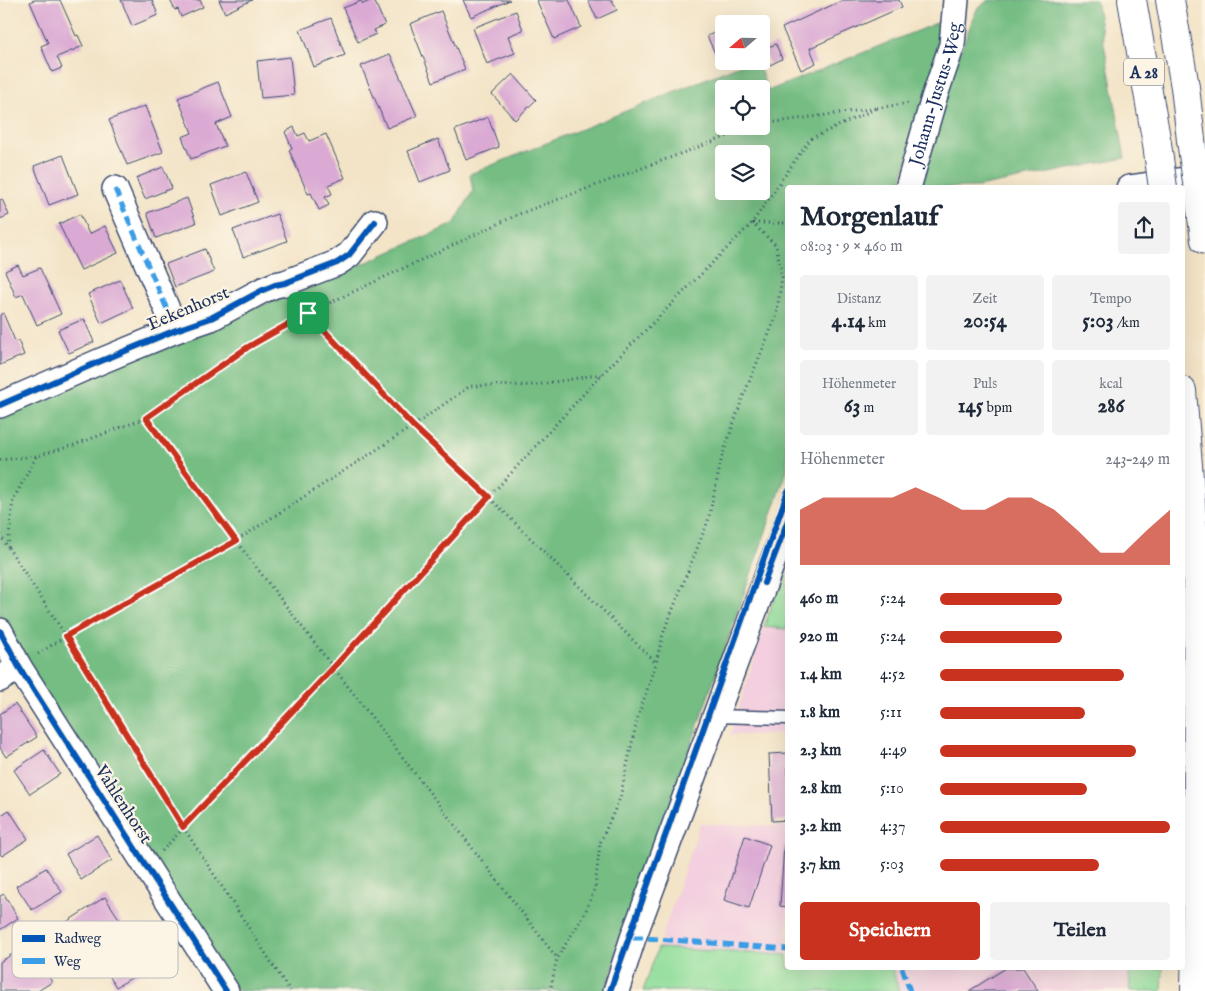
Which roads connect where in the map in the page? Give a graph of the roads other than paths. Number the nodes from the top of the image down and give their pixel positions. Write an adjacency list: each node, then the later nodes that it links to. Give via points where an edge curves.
1 (956, 0): 5 (street, Johann-Justus-Weg, via 952,45)
2 (1132, 0): 7 (highway, A 28, bridge)
3 (1170, 0): 10 (highway, A 28, bridge)
4 (1205, 177): 6 (street)
5 (909, 185)
6 (1150, 185)
7 (1163, 185)
8 (115, 189): 11 (street, Eekenhorst)
9 (375, 222): 11 (street, Eekenhorst, via 349,255 337,263 275,285 211,318)
10 (1204, 228)
11 (176, 330): 12 (street, Eekenhorst)
12 (0, 405)
13 (1185, 428): 21 (highway, via 1197,578)
14 (785, 528): 17 (street)
15 (0, 631): 16 (street, Vahlenhorst)
16 (9, 673): 19 (street, Vahlenhorst, via 147,868)
17 (715, 716): 18 (lane); 20 (street)
18 (785, 718)
19 (226, 991)
20 (616, 991)
21 (1195, 991)

